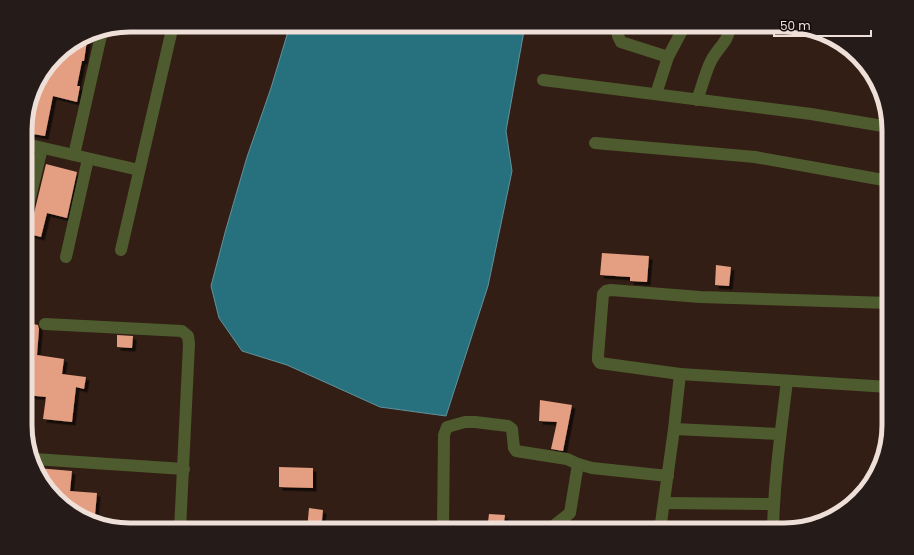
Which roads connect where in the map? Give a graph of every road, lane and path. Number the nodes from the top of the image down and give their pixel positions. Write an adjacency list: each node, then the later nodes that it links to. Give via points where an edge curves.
1 (171, 32): 16 (street)
2 (618, 32): 6 (street, via 621,42)
3 (681, 32): 6 (street)
4 (729, 32): 9 (street, via 728,38 712,59)
5 (101, 37): 14 (street)
6 (668, 57): 8 (street)
7 (543, 80): 8 (street)
8 (656, 94): 9 (street)
9 (697, 100): 10 (street)
10 (882, 126)
11 (595, 143): 17 (street, via 755,157)
12 (32, 146): 13 (street)
13 (42, 148): 14 (street); 18 (street)
14 (74, 155): 15 (street)
15 (88, 159): 16 (street); 20 (street)
16 (140, 170): 19 (street)
17 (882, 180)
18 (32, 189)
19 (121, 250)
20 (66, 257)
21 (882, 303): 23 (street, via 606,291 603,294 598,356 600,363)
22 (45, 324): 30 (street, via 182,331 188,336)
23 (680, 374): 24 (street); 26 (street)
24 (787, 381): 25 (street); 27 (street)
25 (882, 387)
26 (674, 429): 27 (street); 31 (street)
27 (780, 434): 33 (street)
28 (38, 459): 30 (street)
29 (578, 464): 31 (street, via 592,468); 35 (street, via 567,459 516,451 512,429 508,426 465,422 447,426 444,435); 36 (street, via 570,513)
30 (184, 469): 34 (street)
31 (668, 476): 32 (street)
32 (664, 503): 33 (street); 37 (street)
33 (773, 504): 38 (street)
34 (180, 523)
35 (443, 523)
36 (557, 523)
37 (661, 523)
38 (773, 523)

